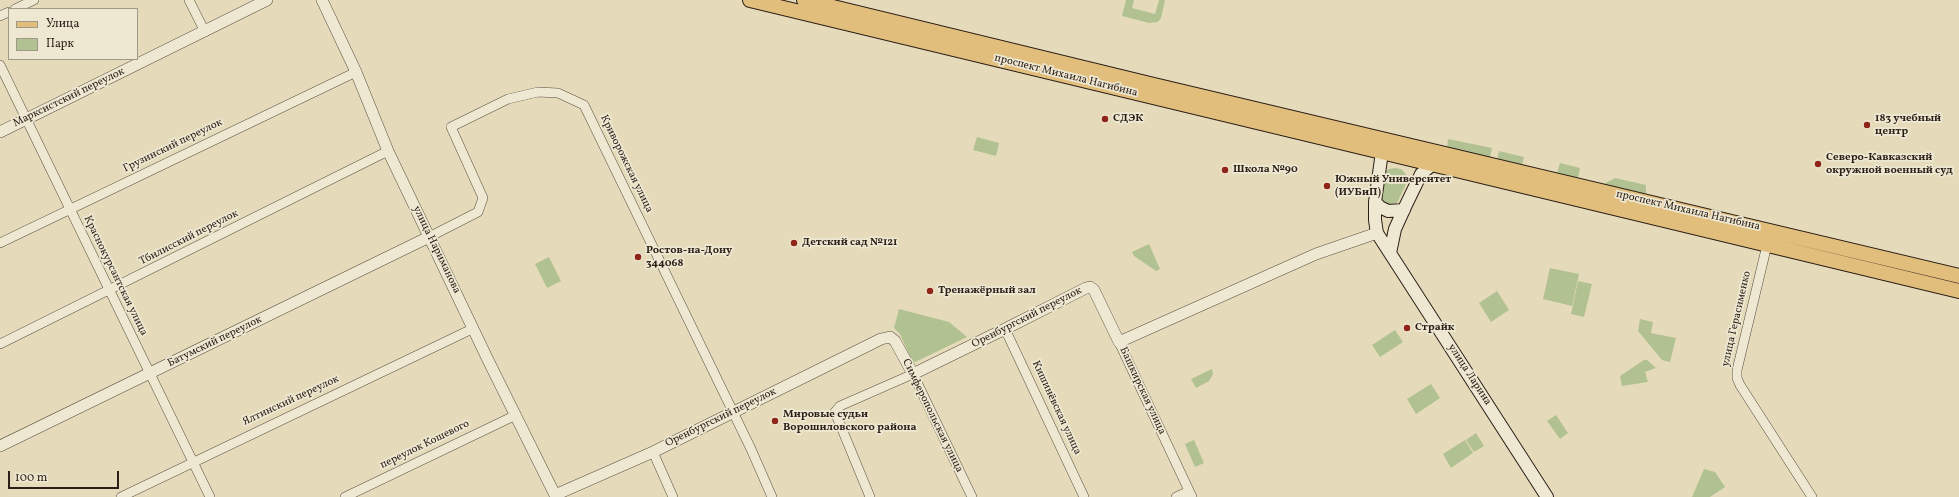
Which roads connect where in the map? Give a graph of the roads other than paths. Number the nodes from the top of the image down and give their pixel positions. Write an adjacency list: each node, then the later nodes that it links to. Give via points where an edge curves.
1 (34, 0): 7 (street)
2 (189, 0): 8 (street)
3 (267, 0): 8 (street, Марксистский переулок)
4 (322, 0): 10 (street, улица Нариманова)
5 (750, 0): 15 (main road, проспект Михаила Нагибина)
6 (804, 0): 13 (main road, проспект Михаила Нагибина)
7 (17, 8)
8 (205, 32): 11 (street, Марксистский переулок)
9 (0, 65): 11 (street, Краснокурсантская улица)
10 (356, 72): 14 (street, улица Нариманова); 18 (street, Грузинский переулок)
11 (26, 119): 12 (street, Марксистский переулок); 18 (street, Краснокурсантская улица)
12 (0, 132)
13 (1395, 143): 15 (main road); 16 (main road, проспект Михаила Нагибина)
14 (388, 151): 22 (street, улица Нариманова); 28 (street, Тбилисский переулок)
15 (1382, 152): 16 (main road, проспект Михаила Нагибина); 17 (main road)
16 (1422, 162): 19 (main road); 24 (main road, проспект Михаила Нагибина); 26 (main road, проспект Михаила Нагибина)
17 (1375, 202): 19 (main road, via 1388,211); 21 (main road, via 1374,220)
18 (69, 210): 23 (street, Грузинский переулок); 28 (street, Краснокурсантская улица)
19 (1404, 210): 20 (main road)
20 (1395, 229): 21 (main road); 25 (main road)
21 (1377, 233): 25 (main road, улица Ларина); 33 (street, via 1316,254)
22 (429, 237): 30 (street, улица Нариманова); 35 (street, Батумский переулок); 37 (street, Криворожская улица, via 478,212 483,198 451,127 508,99 538,92 558,93 584,104)
23 (0, 243)
24 (1767, 244): 29 (main road, проспект Михаила Нагибина); 54 (street, улица Герасименко, via 1737,378)
25 (1390, 253): 53 (main road, улица Ларина)
26 (1959, 276)
27 (1090, 287): 31 (street, Оренбургский переулок); 33 (street, Башкирская улица, via 1094,290)
28 (109, 291): 34 (street, Тбилисский переулок); 35 (street, Краснокурсантская улица)
29 (1959, 291)
30 (472, 329): 38 (street, улица Нариманова); 41 (street, Ялтинский переулок)
31 (1005, 329): 36 (street, Оренбургский переулок); 51 (street, Кишинёвская улица)
32 (890, 337): 36 (street, Симферопольская улица, via 895,341); 37 (street, Оренбургский переулок, via 881,339)
33 (1119, 342): 42 (street, Башкирская улица)
34 (0, 344)
35 (149, 374): 39 (street, Батумский переулок); 41 (street, Краснокурсантская улица)
36 (913, 374): 49 (street, Оренбургский переулок, via 840,406 835,412); 50 (street, Симферопольская улица)
37 (732, 413): 40 (street, Оренбургский переулок); 48 (street, Криворожская улица)
38 (516, 415): 43 (street, улица Нариманова); 46 (street, переулок Кошевого)
39 (0, 446)
40 (653, 452): 43 (street, Оренбургский переулок); 47 (street)
41 (193, 461): 44 (street, Ялтинский переулок); 45 (street, Краснокурсантская улица)
42 (1191, 494): 52 (street)
43 (554, 496)
44 (121, 497)
45 (210, 497)
46 (345, 497)
47 (673, 497)
48 (772, 497)
49 (870, 497)
50 (972, 497)
51 (1084, 497)
52 (1176, 497)
53 (1547, 497)
54 (1812, 497)

